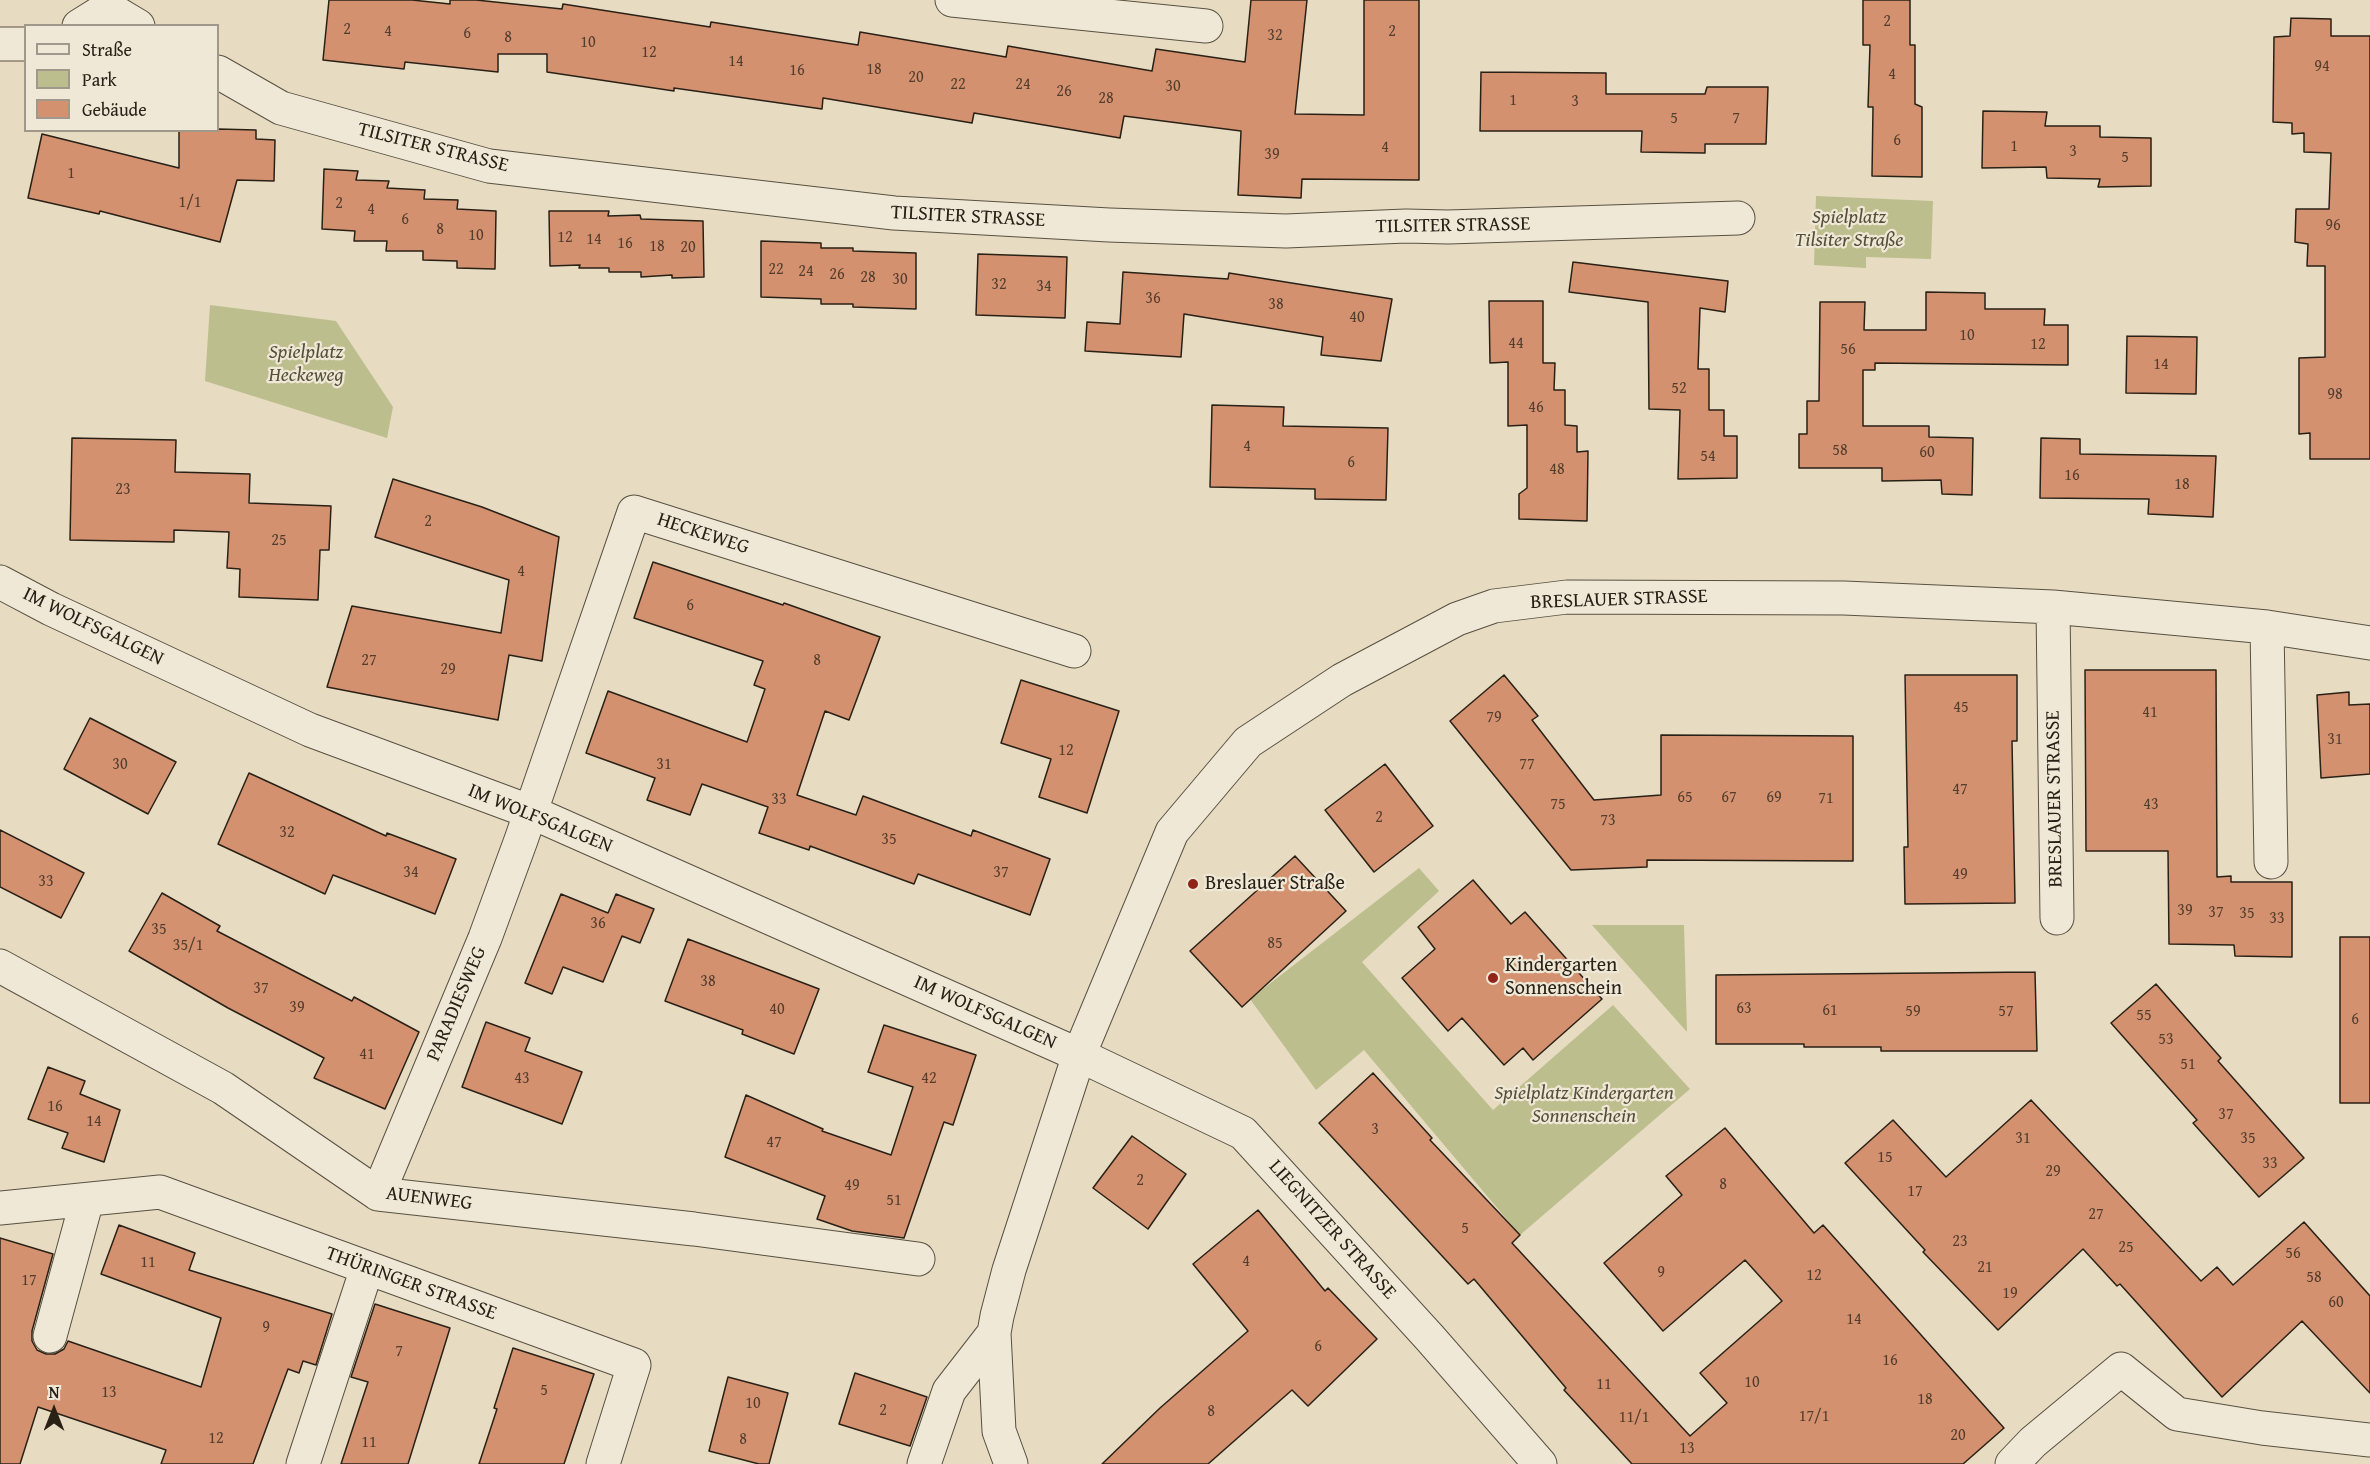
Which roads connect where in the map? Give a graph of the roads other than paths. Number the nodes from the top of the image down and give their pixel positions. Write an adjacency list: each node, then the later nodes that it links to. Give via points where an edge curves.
1 (952, 0): 5 (street)
2 (107, 4): 3 (street); 4 (street)
3 (82, 24)
4 (135, 24)
5 (1206, 26)
6 (0, 44): 7 (street)
7 (24, 44)
8 (219, 73): 9 (street, TILSITER STRASSE, via 281,108 489,166 894,213 1286,231)
9 (1738, 218)
10 (0, 582): 15 (street, IM WOLFSGALGEN, via 310,730)
11 (2053, 607): 12 (street, BRESLAUER STRASSE); 17 (street, BRESLAUER STRASSE); 19 (street, BRESLAUER STRASSE, via 1844,598 1567,597 1494,606 1457,619 1342,680 1248,742 1172,832)
12 (2267, 627): 13 (street, BRESLAUER STRASSE); 16 (street)
13 (2370, 643)
14 (1074, 651): 15 (street, HECKEWEG, via 634,512)
15 (531, 812): 19 (street, IM WOLFSGALGEN); 20 (street, PARADIESWEG, via 484,938)
16 (2271, 862)
17 (2057, 918)
18 (0, 966): 20 (street, AUENWEG, via 223,1088)
19 (1080, 1055): 25 (street, BRESLAUER STRASSE, via 1009,1270); 32 (street, LIEGNITZER STRASSE, via 1243,1133)
20 (378, 1194): 23 (street, AUENWEG, via 694,1229)
21 (87, 1200): 22 (street, THÜRINGER STRASSE); 24 (street, THÜRINGER STRASSE, via 160,1192); 26 (street)
22 (0, 1208)
23 (918, 1259)
24 (367, 1268): 28 (street); 29 (street, THÜRINGER STRASSE, via 634,1365)
25 (994, 1332): 30 (street, via 949,1391); 31 (street, BRESLAUER STRASSE, via 999,1431)
26 (50, 1336)
27 (2370, 1440): 33 (street, via 2177,1414 2121,1369)
28 (303, 1464)
29 (603, 1464)
30 (924, 1464)
31 (1011, 1464)
32 (1540, 1464)
33 (2012, 1464)

